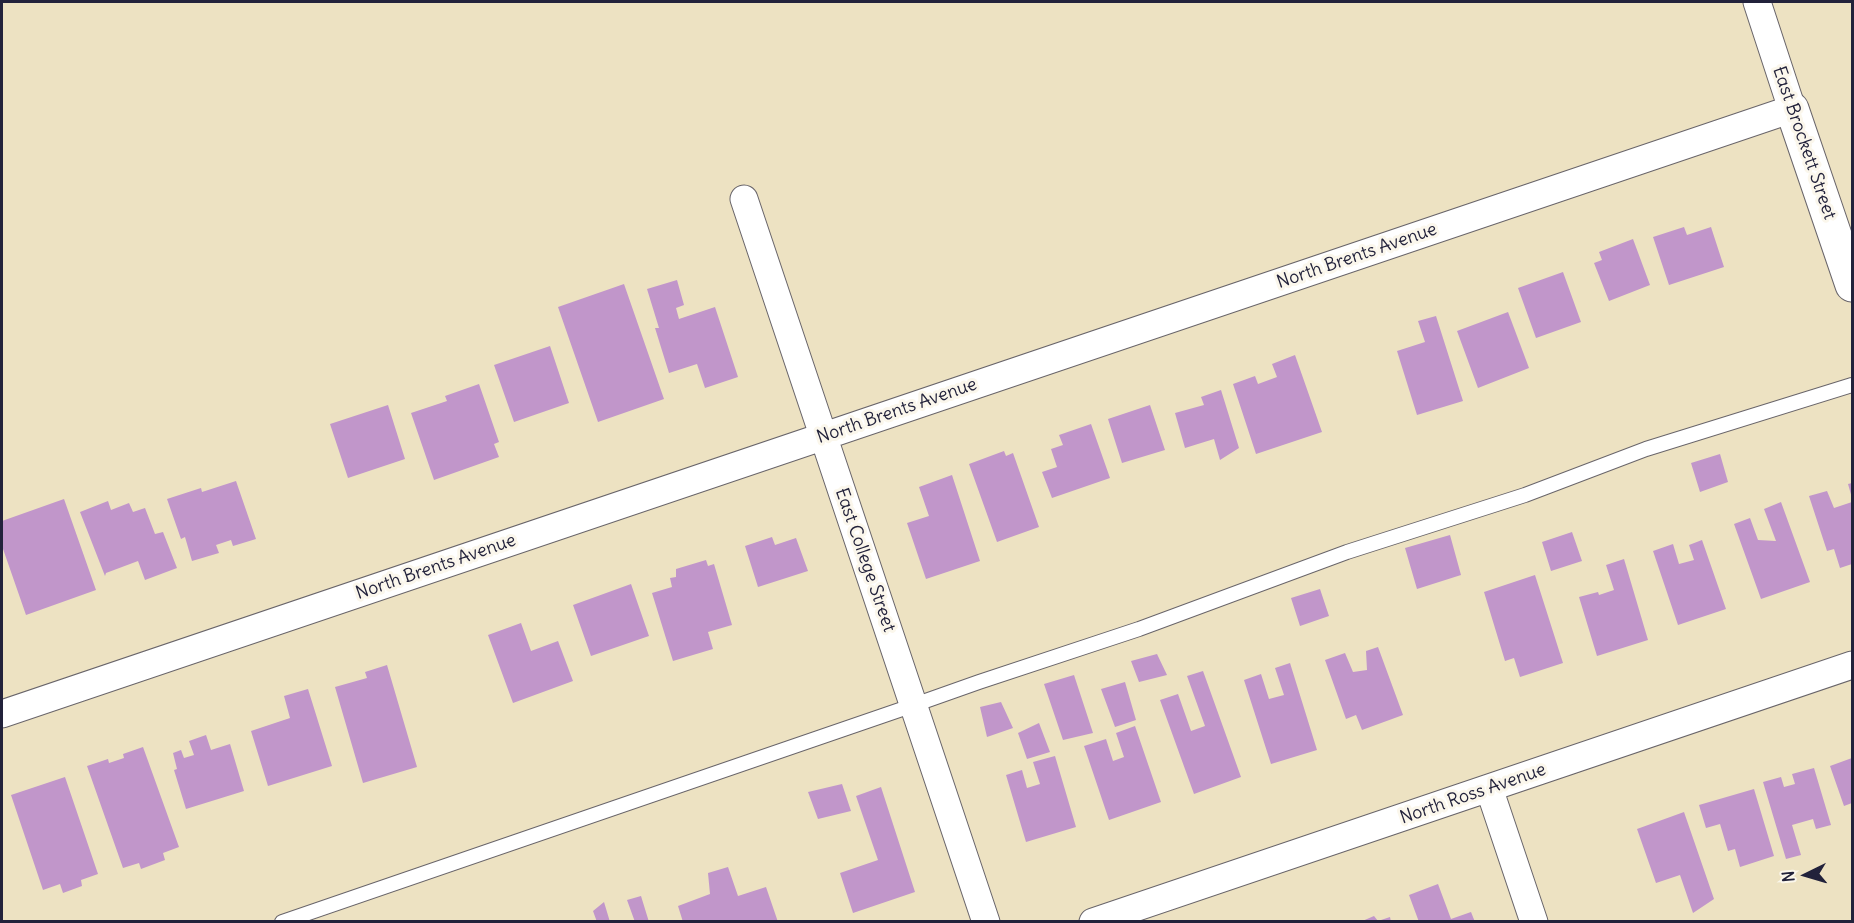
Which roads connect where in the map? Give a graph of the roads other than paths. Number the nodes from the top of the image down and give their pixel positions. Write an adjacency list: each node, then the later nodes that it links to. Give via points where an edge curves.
1 (1757, 2): 2 (street, East Brockett Street)
2 (1792, 109): 4 (street, East Brockett Street); 6 (street, North Brents Avenue)
3 (744, 199): 6 (street, East College Street)
4 (1852, 285)
5 (1852, 385): 8 (lane, via 1646,449 1525,495 1347,552 1139,630)
6 (823, 436): 8 (street, East College Street); 9 (street, North Brents Avenue)
7 (1852, 665): 10 (street, North Ross Avenue)
8 (914, 705): 11 (lane); 12 (street, East College Street)
9 (2, 714)
10 (1489, 788): 13 (street, North Ross Avenue); 14 (street)
11 (282, 921)
12 (986, 921)
13 (1093, 921)
14 (1534, 921)

